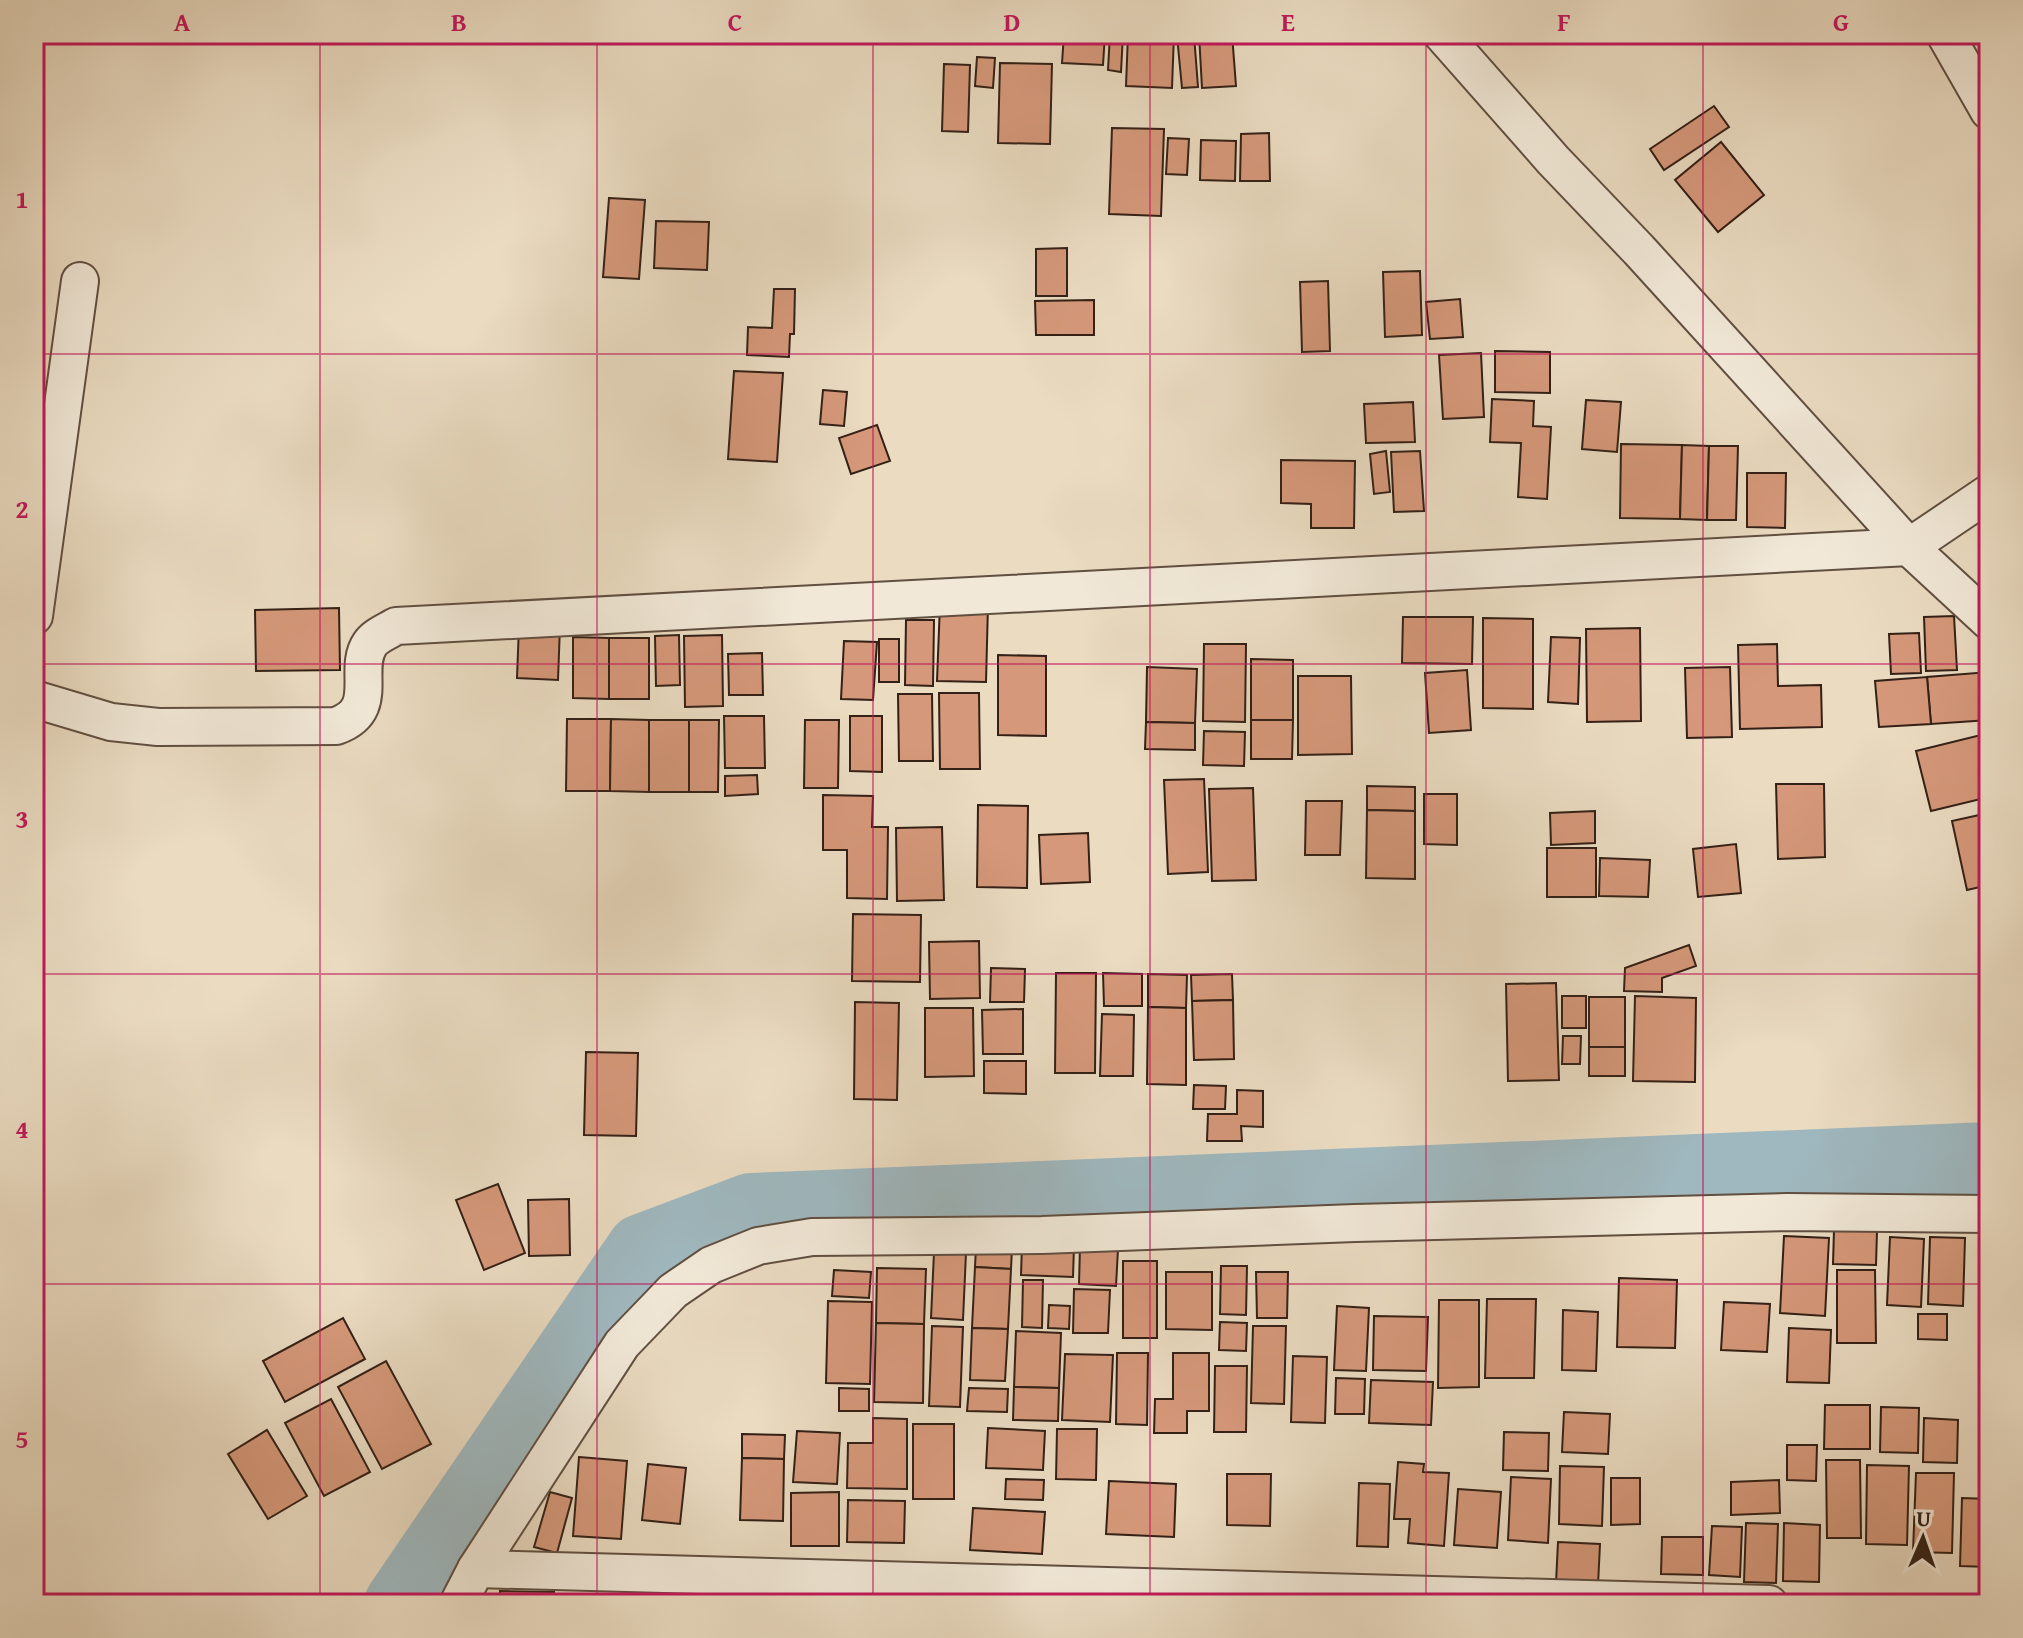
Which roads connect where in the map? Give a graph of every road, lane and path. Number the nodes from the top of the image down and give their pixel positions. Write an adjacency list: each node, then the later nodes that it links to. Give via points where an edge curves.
1 (1442, 34): 6 (street)
2 (1945, 34): 3 (street)
3 (1989, 111)
4 (80, 281): 7 (street)
5 (1989, 493): 6 (street)
6 (1909, 547): 8 (street); 9 (street, via 396,626 371,641 363,658 365,688 358,710 350,721 336,726 158,727 111,722)
7 (34, 616)
8 (1989, 621)
9 (45, 703)
10 (1989, 1214): 11 (street, via 1787,1212 812,1237 758,1246 711,1265 673,1291 622,1344)
11 (476, 1569): 12 (street); 13 (street)
12 (458, 1604)
13 (1769, 1604)

